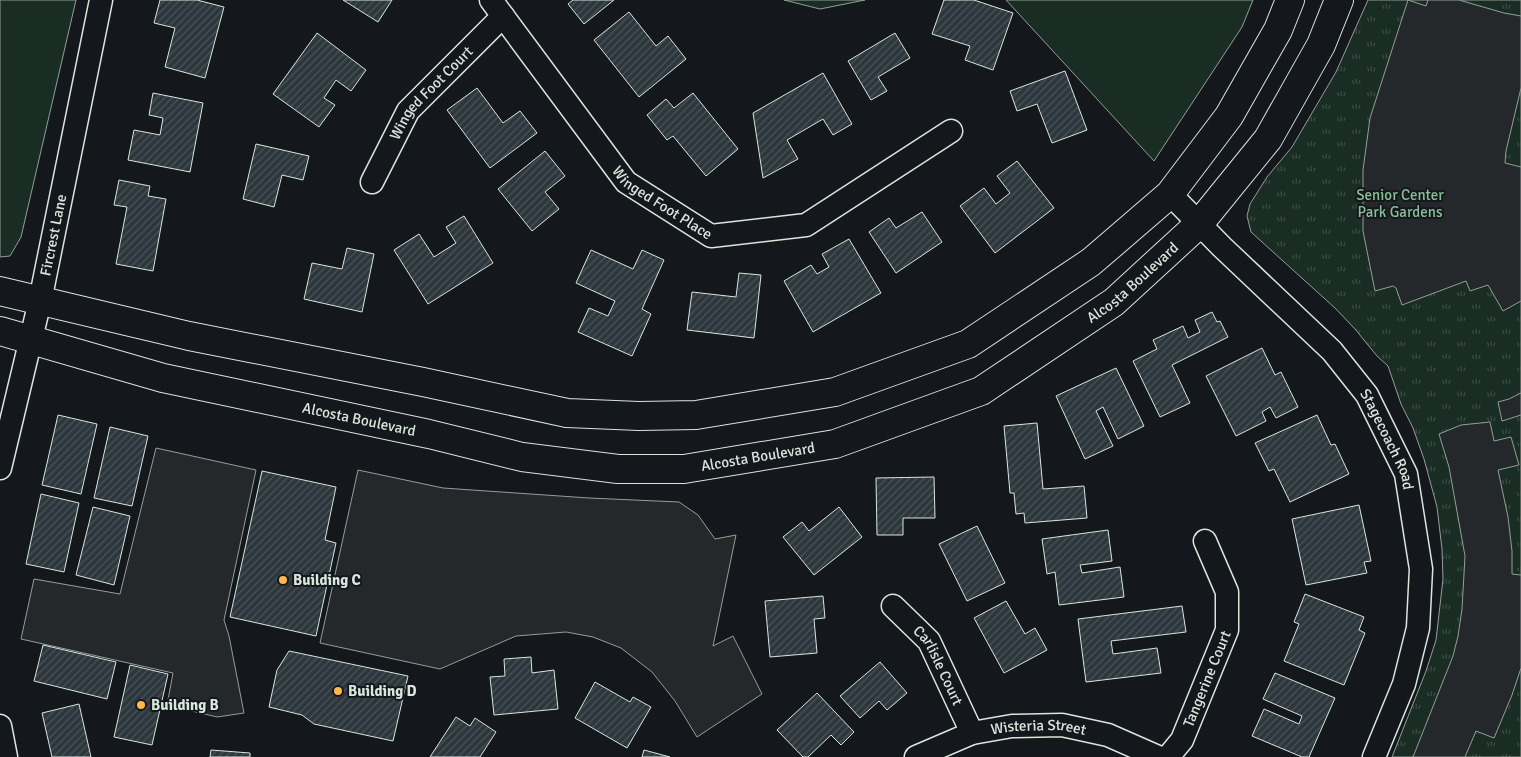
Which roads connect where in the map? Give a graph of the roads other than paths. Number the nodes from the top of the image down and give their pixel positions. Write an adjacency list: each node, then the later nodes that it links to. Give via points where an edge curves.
1 (101, 0): 10 (street, Fircrest Lane)
2 (1290, 0): 7 (main road, via 1278,30 1229,116)
3 (1339, 0): 8 (main road, Alcosta Boulevard, via 1321,45 1268,139)
4 (497, 8): 5 (street, Winged Foot Place, via 626,182 711,236 806,225); 6 (street, Winged Foot Court, via 408,111)
5 (951, 131)
6 (372, 182)
7 (1170, 194): 8 (street, Stagecoach Road); 10 (main road, via 1091,262 968,344 835,392 696,415 566,413 189,336)
8 (1199, 224): 12 (main road, Alcosta Boulevard, via 1114,302 981,391 835,444 684,469 618,469 522,457 163,378); 22 (street, Stagecoach Road, via 1332,351 1368,395 1406,474 1421,569 1418,628 1404,684)
9 (0, 291): 10 (main road)
10 (40, 301): 12 (street, Fircrest Lane)
11 (0, 331): 12 (main road, Alcosta Boulevard)
12 (31, 340): 13 (street, Fircrest Lane)
13 (0, 468)
14 (1205, 541): 21 (street, Tangerine Court, via 1227,592 1227,630 1182,740)
15 (893, 606): 17 (street, Carlisle Court, via 929,641)
16 (0, 726): 18 (street)
17 (972, 733): 19 (street, Wisteria Street); 20 (street, Wisteria Street, via 1012,726 1062,725 1108,736)
18 (6, 757)
19 (916, 757)
20 (1158, 757)
21 (1168, 757)
22 (1374, 757)

